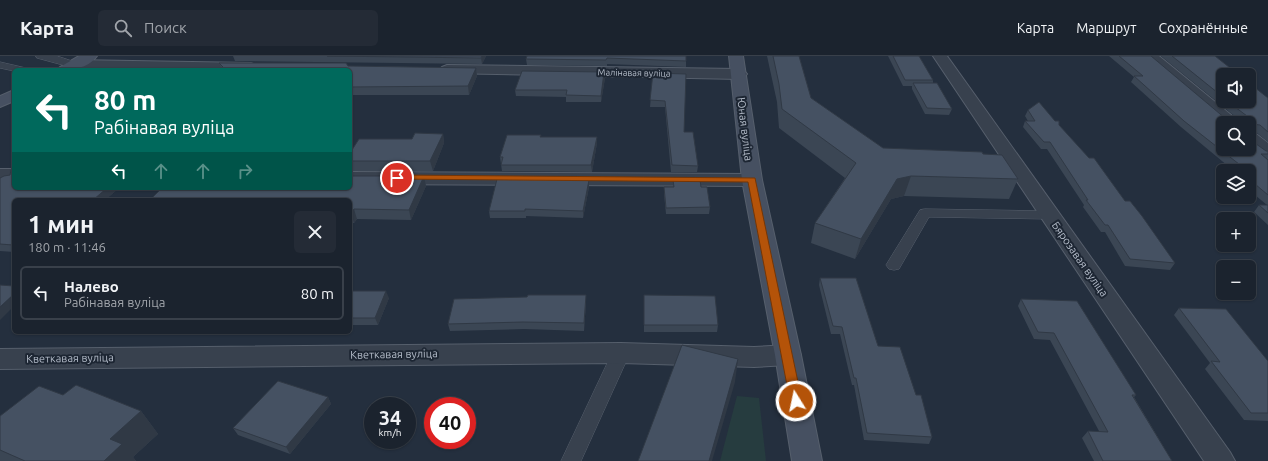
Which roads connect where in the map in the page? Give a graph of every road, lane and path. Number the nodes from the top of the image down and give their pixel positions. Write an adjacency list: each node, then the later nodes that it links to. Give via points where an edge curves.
1 (40, 56): 8 (lane, via 58,59)
2 (90, 56): 8 (street)
3 (940, 56): 20 (street, Бярозавая вуліца, via 1009,167)
4 (1150, 56): 13 (street)
5 (0, 65): 7 (lane)
6 (737, 65): 10 (street, Малінавая вуліца); 19 (street, Юная вуліца)
7 (13, 68)
8 (69, 68): 9 (street)
9 (270, 68)
10 (429, 70)
11 (12, 96): 12 (street)
12 (0, 102)
13 (1223, 116)
14 (1256, 143): 15 (street)
15 (1268, 152)
16 (0, 175): 17 (street)
17 (12, 176)
18 (352, 178): 19 (street)
19 (752, 180): 23 (street, Юная вуліца)
20 (1050, 215): 21 (lane, via 925,213); 27 (street, Бярозавая вуліца)
21 (894, 265)
22 (621, 353): 23 (street, Кветкавая вуліца); 24 (street, Кветкавая вуліца); 25 (lane)
23 (788, 355): 26 (street, Юная вуліца)
24 (1, 361)
25 (571, 461)
26 (807, 461)
27 (1220, 461)

